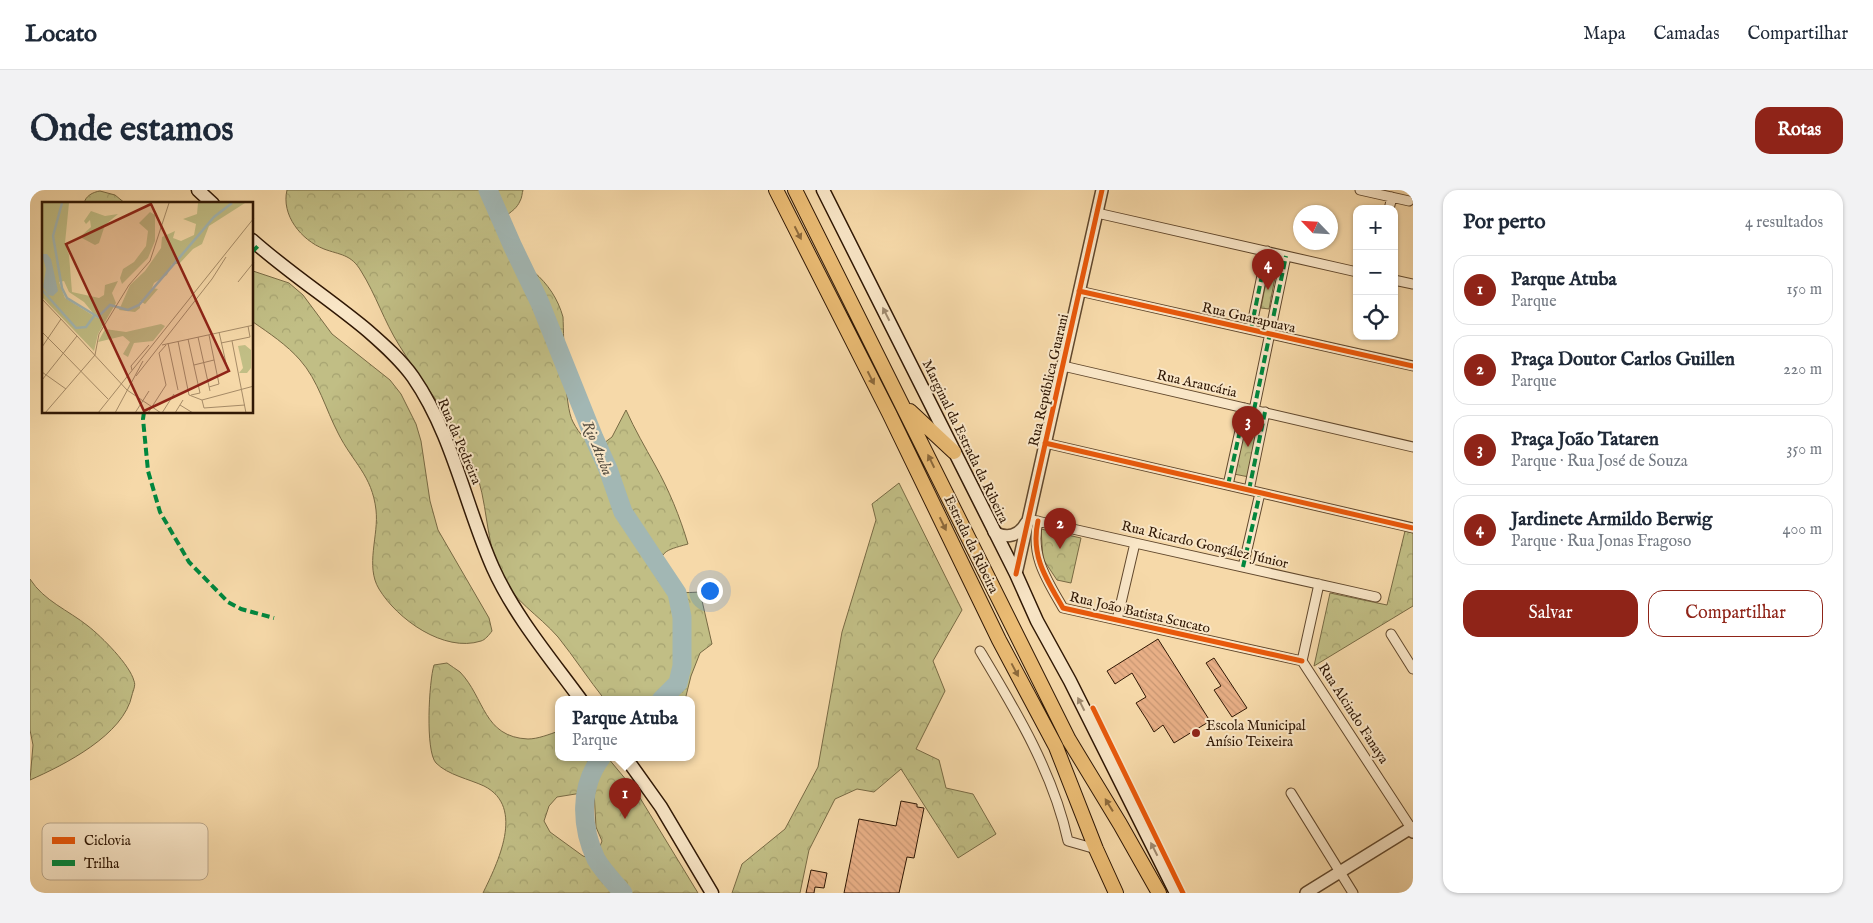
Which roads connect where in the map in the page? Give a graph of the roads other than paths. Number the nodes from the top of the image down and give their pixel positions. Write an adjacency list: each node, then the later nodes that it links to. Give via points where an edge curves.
1 (198, 190): 9 (main road)
2 (776, 190): 49 (main road, Estrada da Ribeira, one-way to 49, via 999,640 1056,747)
3 (795, 190): 23 (main road, Estrada da Ribeira)
4 (822, 190): 28 (main road, Marginal da Estrada da Ribeira, one-way to 4)
5 (1102, 190): 11 (street, Rua República Guarani)
6 (1360, 190): 7 (street)
7 (1392, 197): 8 (street); 10 (street)
8 (1409, 201)
9 (211, 202)
10 (1390, 205)
11 (1097, 213): 13 (street); 18 (street, Rua República Guarani)
12 (254, 242): 45 (main road, Rua da Pedreira, via 357,322 384,345 412,376 434,411 493,568 507,595)
13 (1268, 252): 14 (street); 19 (street)
14 (1286, 256): 15 (street); 20 (street)
15 (1353, 271)
16 (1398, 281): 17 (street)
17 (1413, 284)
18 (1079, 291): 19 (street, Rua Guarapuava); 21 (street, Rua República Guarani)
19 (1251, 329): 20 (street, Rua Guarapuava)
20 (1270, 334): 22 (street, Rua Guarapuava); 24 (street)
21 (1063, 366): 24 (street, Rua Araucária); 26 (street, Rua República Guarani)
22 (1413, 366)
23 (904, 406): 28 (main road); 53 (main road, Estrada da Ribeira, one-way to 23, via 1069,740)
24 (1250, 409): 25 (street, Rua Araucária); 29 (street)
25 (1265, 412): 27 (street, Rua Araucária); 30 (street)
26 (1045, 443): 29 (street); 32 (street, Rua República Guarani)
27 (1413, 447)
28 (954, 452): 34 (main road, Marginal da Estrada da Ribeira)
29 (1228, 485): 30 (street)
30 (1249, 490): 31 (street)
31 (1260, 492): 33 (street); 36 (street)
32 (1033, 520): 34 (street, via 1015,535); 35 (street, Rua Ricardo Gonçález Júnior); 37 (street, Rua República Guarani); 40 (street, Rua João Batista Scucato, via 1040,565 1063,608)
33 (1413, 528)
34 (994, 532): 37 (main road, Marginal da Estrada da Ribeira)
35 (1135, 543): 36 (street, Rua Ricardo Gonçález Júnior); 40 (street)
36 (1243, 567): 38 (street, Rua Ricardo Gonçález Júnior)
37 (1016, 574): 54 (main road, Marginal da Estrada da Ribeira, one-way to 37)
38 (1319, 584): 39 (street, Rua Ricardo Gonçález Júnior); 43 (street)
39 (1376, 596)
40 (1117, 620): 43 (street, Rua João Batista Scucato)
41 (1391, 634): 44 (street)
42 (980, 651): 49 (street, via 1044,768 1060,807 1068,841)
43 (1302, 661): 48 (street, Rua Alcindo Fanaya)
44 (1413, 669)
45 (578, 696)
46 (628, 761): 51 (main road, via 672,824)
47 (1291, 793): 50 (street)
48 (1412, 829): 50 (street)
49 (1096, 849): 52 (main road, Estrada da Ribeira)
50 (1340, 872): 55 (street); 56 (street)
51 (712, 893)
52 (1116, 893)
53 (1159, 893)
54 (1176, 893)
55 (1306, 893)
56 (1353, 893)

